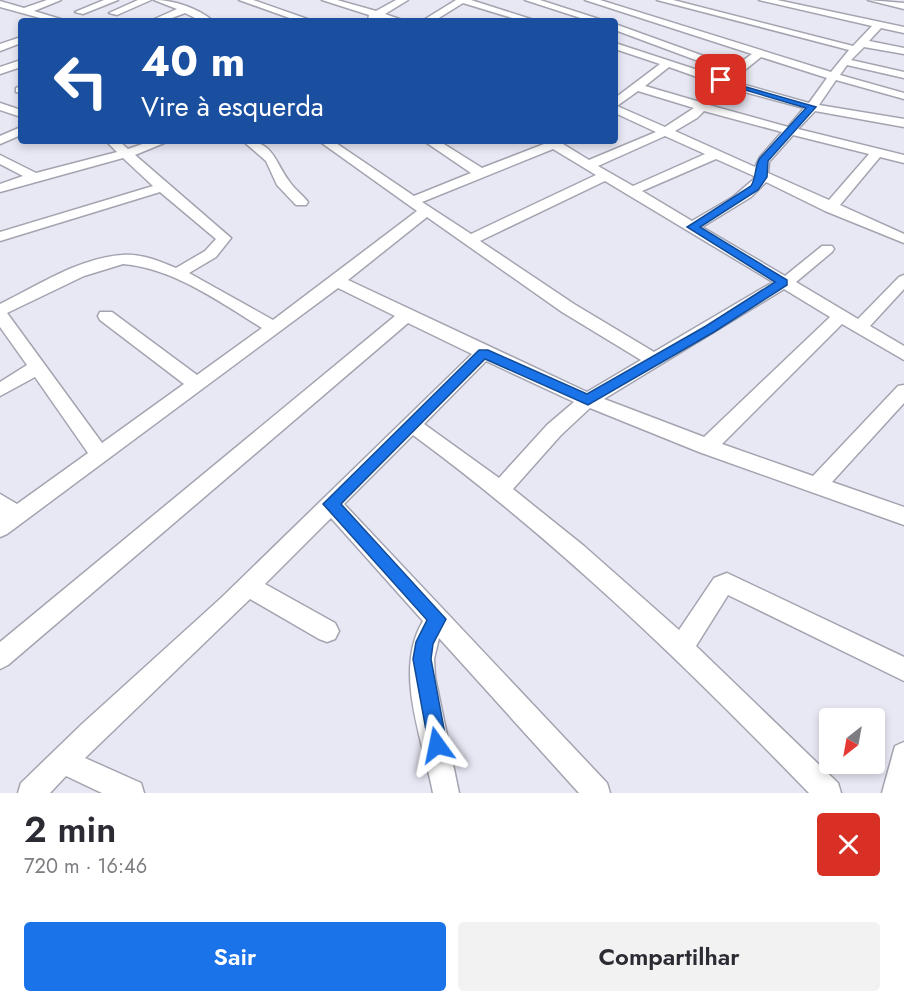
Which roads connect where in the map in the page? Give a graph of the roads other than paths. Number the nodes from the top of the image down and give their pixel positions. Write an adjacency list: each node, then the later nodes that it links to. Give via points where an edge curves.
1 (56, 0): 16 (street)
2 (113, 0): 17 (street)
3 (146, 0): 18 (street)
4 (159, 0): 15 (street)
5 (244, 0): 25 (street)
6 (327, 0): 19 (street)
7 (403, 0): 19 (street)
8 (462, 0): 28 (street); 29 (street)
9 (590, 0): 39 (street)
10 (662, 0): 35 (street)
11 (769, 0): 20 (street)
12 (873, 0): 20 (street)
13 (536, 1): 30 (street)
14 (0, 4): 16 (street)
15 (186, 9): 23 (street); 24 (street)
16 (23, 10): 21 (street); 22 (street)
17 (80, 12)
18 (114, 13)
19 (378, 14): 26 (street); 27 (street)
20 (895, 14): 32 (street); 35 (street)
21 (0, 18)
22 (51, 18)
23 (163, 18)
24 (202, 18)
25 (299, 18)
26 (370, 18)
27 (391, 18)
28 (432, 18)
29 (522, 18)
30 (586, 18)
31 (618, 28): 33 (street)
32 (904, 30)
33 (642, 37): 36 (street); 44 (street)
34 (18, 40): 37 (street)
35 (858, 46): 38 (street); 40 (street)
36 (620, 47): 41 (street)
37 (0, 48)
38 (904, 51)
39 (762, 52): 44 (street); 45 (street)
40 (844, 61): 45 (street); 46 (street)
41 (668, 63): 47 (street); 48 (street)
42 (18, 64): 43 (street)
43 (0, 70)
44 (735, 71): 47 (street)
45 (834, 74): 49 (street); 52 (street)
46 (904, 75)
47 (727, 83): 52 (street); 53 (street)
48 (638, 87): 50 (street); 53 (street)
49 (904, 96)
50 (618, 101)
51 (0, 106): 55 (street)
52 (812, 107): 56 (street); 57 (street)
53 (703, 108): 57 (street); 59 (street)
54 (618, 110): 59 (street)
55 (18, 113)
56 (904, 123)
57 (790, 131): 68 (street); 77 (street, via 762,163)
58 (18, 132): 60 (street)
59 (665, 132): 70 (street); 73 (street)
60 (0, 140)
61 (115, 144): 69 (street)
62 (156, 144): 69 (street)
63 (253, 144): 81 (street, via 271,159 282,182)
64 (329, 144): 82 (street)
65 (435, 144): 74 (street)
66 (549, 144): 74 (street)
67 (553, 144): 73 (street)
68 (877, 153): 72 (street); 83 (street)
69 (128, 155): 76 (street); 78 (street)
70 (714, 155): 77 (street); 80 (street)
71 (0, 159): 76 (street)
72 (904, 159)
73 (589, 165): 75 (street)
74 (481, 173): 82 (street)
75 (607, 176): 80 (street); 87 (street)
76 (34, 177): 79 (street)
77 (762, 177): 83 (street); 84 (street, via 754,188)
78 (162, 187): 85 (street); 89 (street, via 224,238 213,251)
79 (0, 188)
80 (632, 191): 84 (street)
81 (300, 202)
82 (419, 206): 87 (street); 91 (street)
83 (830, 208): 86 (street)
84 (692, 227): 92 (street)
85 (0, 237)
86 (904, 239)
87 (470, 240): 102 (street, via 568,308)
88 (827, 249): 92 (street)
89 (176, 274): 93 (street, via 136,260 113,260); 98 (street)
90 (904, 280): 99 (street)
91 (337, 281): 95 (street); 98 (street)
92 (783, 282): 97 (street); 102 (street)
93 (0, 310)
94 (0, 315): 103 (street)
95 (408, 315): 100 (street); 122 (street)
96 (106, 316): 104 (street)
97 (840, 317): 99 (street); 109 (street)
98 (272, 327): 104 (street)
99 (859, 328): 101 (street)
100 (484, 353): 107 (street); 108 (street)
101 (904, 354)
102 (654, 360): 107 (street)
103 (36, 368): 105 (street); 110 (street)
104 (196, 383): 110 (street)
105 (0, 390)
106 (904, 391): 111 (street)
107 (588, 400): 109 (street); 112 (street, via 554,430)
108 (412, 424): 112 (street); 114 (street)
109 (706, 447): 111 (street)
110 (99, 454): 115 (street)
111 (816, 486): 116 (street)
112 (501, 489): 121 (street, via 583,556)
113 (0, 502): 115 (street)
114 (331, 504): 118 (street); 119 (street)
115 (18, 515): 117 (street)
116 (904, 516)
117 (0, 528)
118 (248, 586): 120 (street); 125 (street)
119 (437, 619): 128 (street, via 424,642 422,659); 129 (street)
120 (327, 631)
121 (682, 647): 123 (street, via 727,582); 130 (street)
122 (0, 657)
123 (904, 669)
124 (904, 755): 131 (street)
125 (63, 761): 126 (street); 127 (street)
126 (31, 793)
127 (131, 793)
128 (446, 793)
129 (597, 793)
130 (828, 793)
131 (894, 793)

